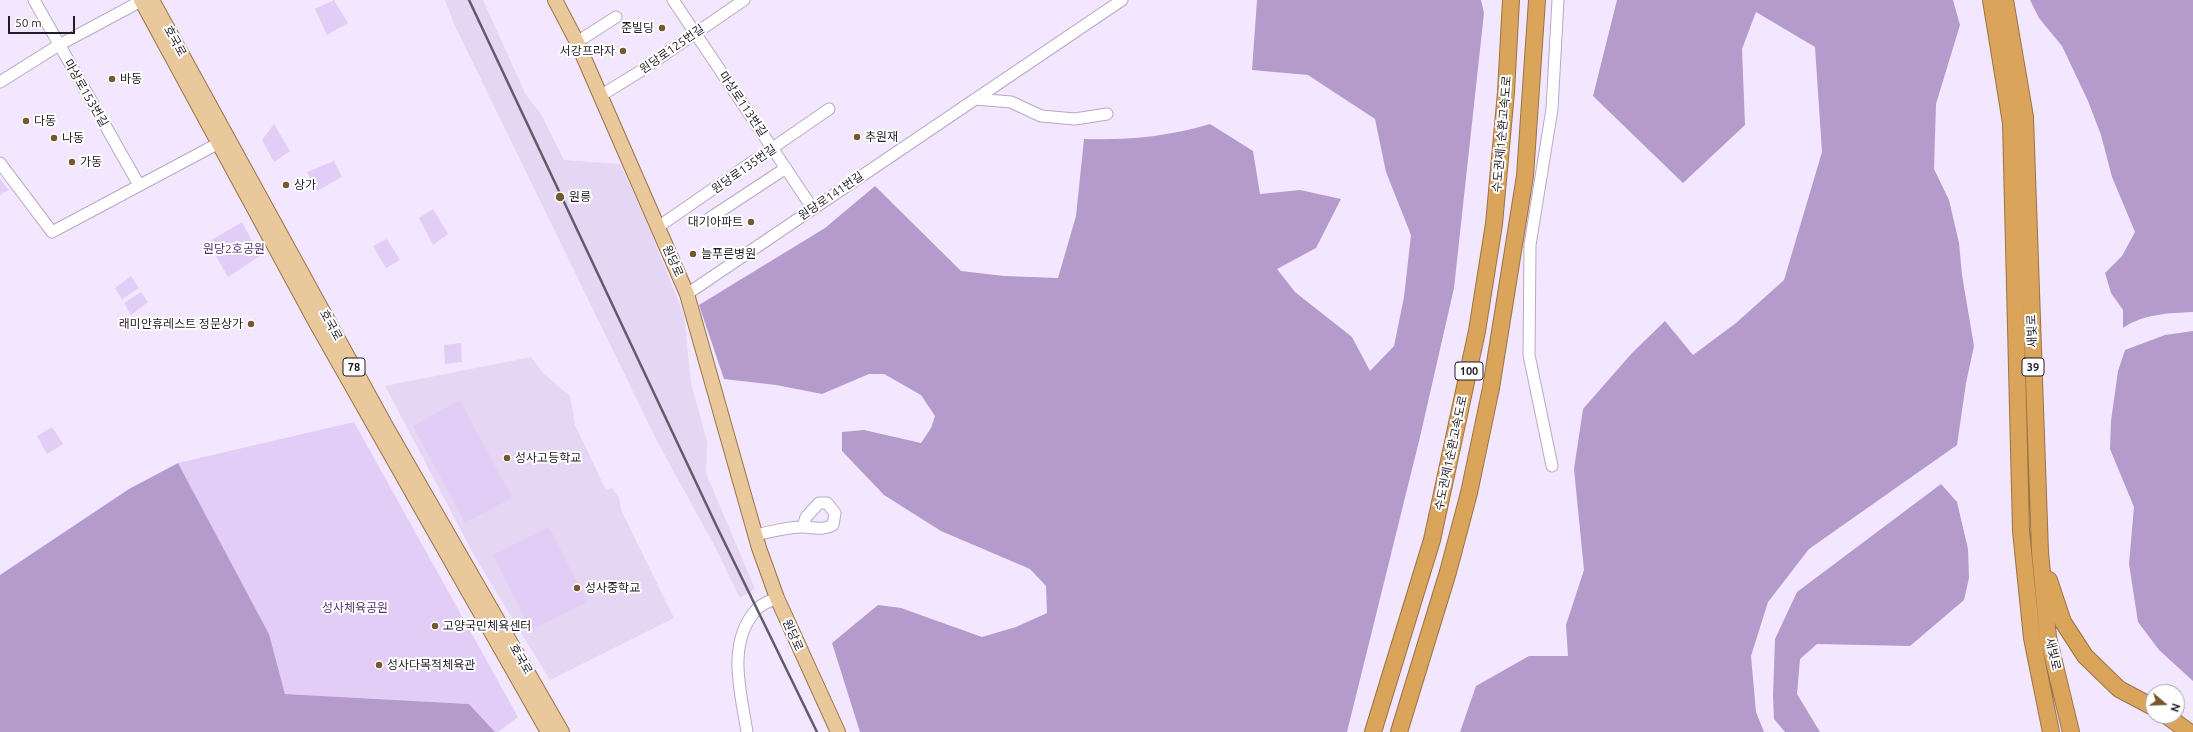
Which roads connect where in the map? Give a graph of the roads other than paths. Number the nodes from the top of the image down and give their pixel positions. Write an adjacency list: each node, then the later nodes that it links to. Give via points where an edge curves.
1 (34, 0): 15 (street, 마상로153번길)
2 (144, 0): 15 (street); 21 (main road, 호국로 / 78); 38 (main road, 호국로 / 78)
3 (555, 0): 14 (main road, 원당로)
4 (673, 0): 13 (street, 마상로113번길)
5 (744, 0): 13 (street, 원당로125번길)
6 (1122, 0): 18 (street, 원당로141번길)
7 (1511, 0): 41 (highway, 수도권제1순환고속도로 / 100, via 1507,84 1494,218 1477,331 1432,540)
8 (1537, 0): 42 (highway, 수도권제1순환고속도로 / 100, via 1525,176 1491,388 1469,493 1448,572)
9 (1558, 0): 30 (street, via 1552,108 1530,245 1529,355)
10 (1991, 0): 43 (highway, 새빛로 / 39, via 2011,123 2021,531 2032,638)
11 (2005, 0): 33 (highway, 새빛로 / 39, via 2025,117)
12 (616, 17): 14 (street)
13 (696, 32): 17 (street, 원당로125번길); 22 (street, 마상로113번길)
14 (577, 42): 17 (main road, 원당로)
15 (59, 45): 16 (street); 25 (street, 마상로153번길)
16 (0, 82)
17 (600, 96): 28 (main road, 원당로)
18 (975, 99): 20 (street, via 1011,102 1041,116 1075,119); 26 (street, 원당로141번길)
19 (829, 109): 22 (street, 원당로135번길)
20 (1107, 114)
21 (219, 143): 25 (street); 37 (main road, 호국로 / 78, via 320,329)
22 (774, 149): 24 (street, 마상로113번길); 28 (street, 원당로135번길)
23 (0, 163): 25 (street, via 52,232)
24 (786, 168): 26 (street, 마상로113번길); 27 (street)
25 (139, 185)
26 (813, 209): 29 (street, 원당로141번길)
27 (710, 218)
28 (658, 227): 29 (main road, 원당로)
29 (687, 294): 32 (main road, 원당로)
30 (1552, 466)
31 (803, 527): 32 (street)
32 (755, 535): 34 (main road, 원당로)
33 (2040, 552): 35 (highway, via 2063,622 2085,656 2120,689); 44 (highway, 새빛로 / 39, via 2048,637)
34 (777, 598): 39 (street, via 756,609 743,634 737,662 738,684); 40 (main road, 원당로)
35 (2145, 703)
36 (2178, 724): 45 (highway)
37 (548, 732)
38 (562, 732)
39 (747, 732)
40 (838, 732)
41 (1373, 732)
42 (1399, 732)
43 (2051, 732)
44 (2071, 732)
45 (2189, 732)

